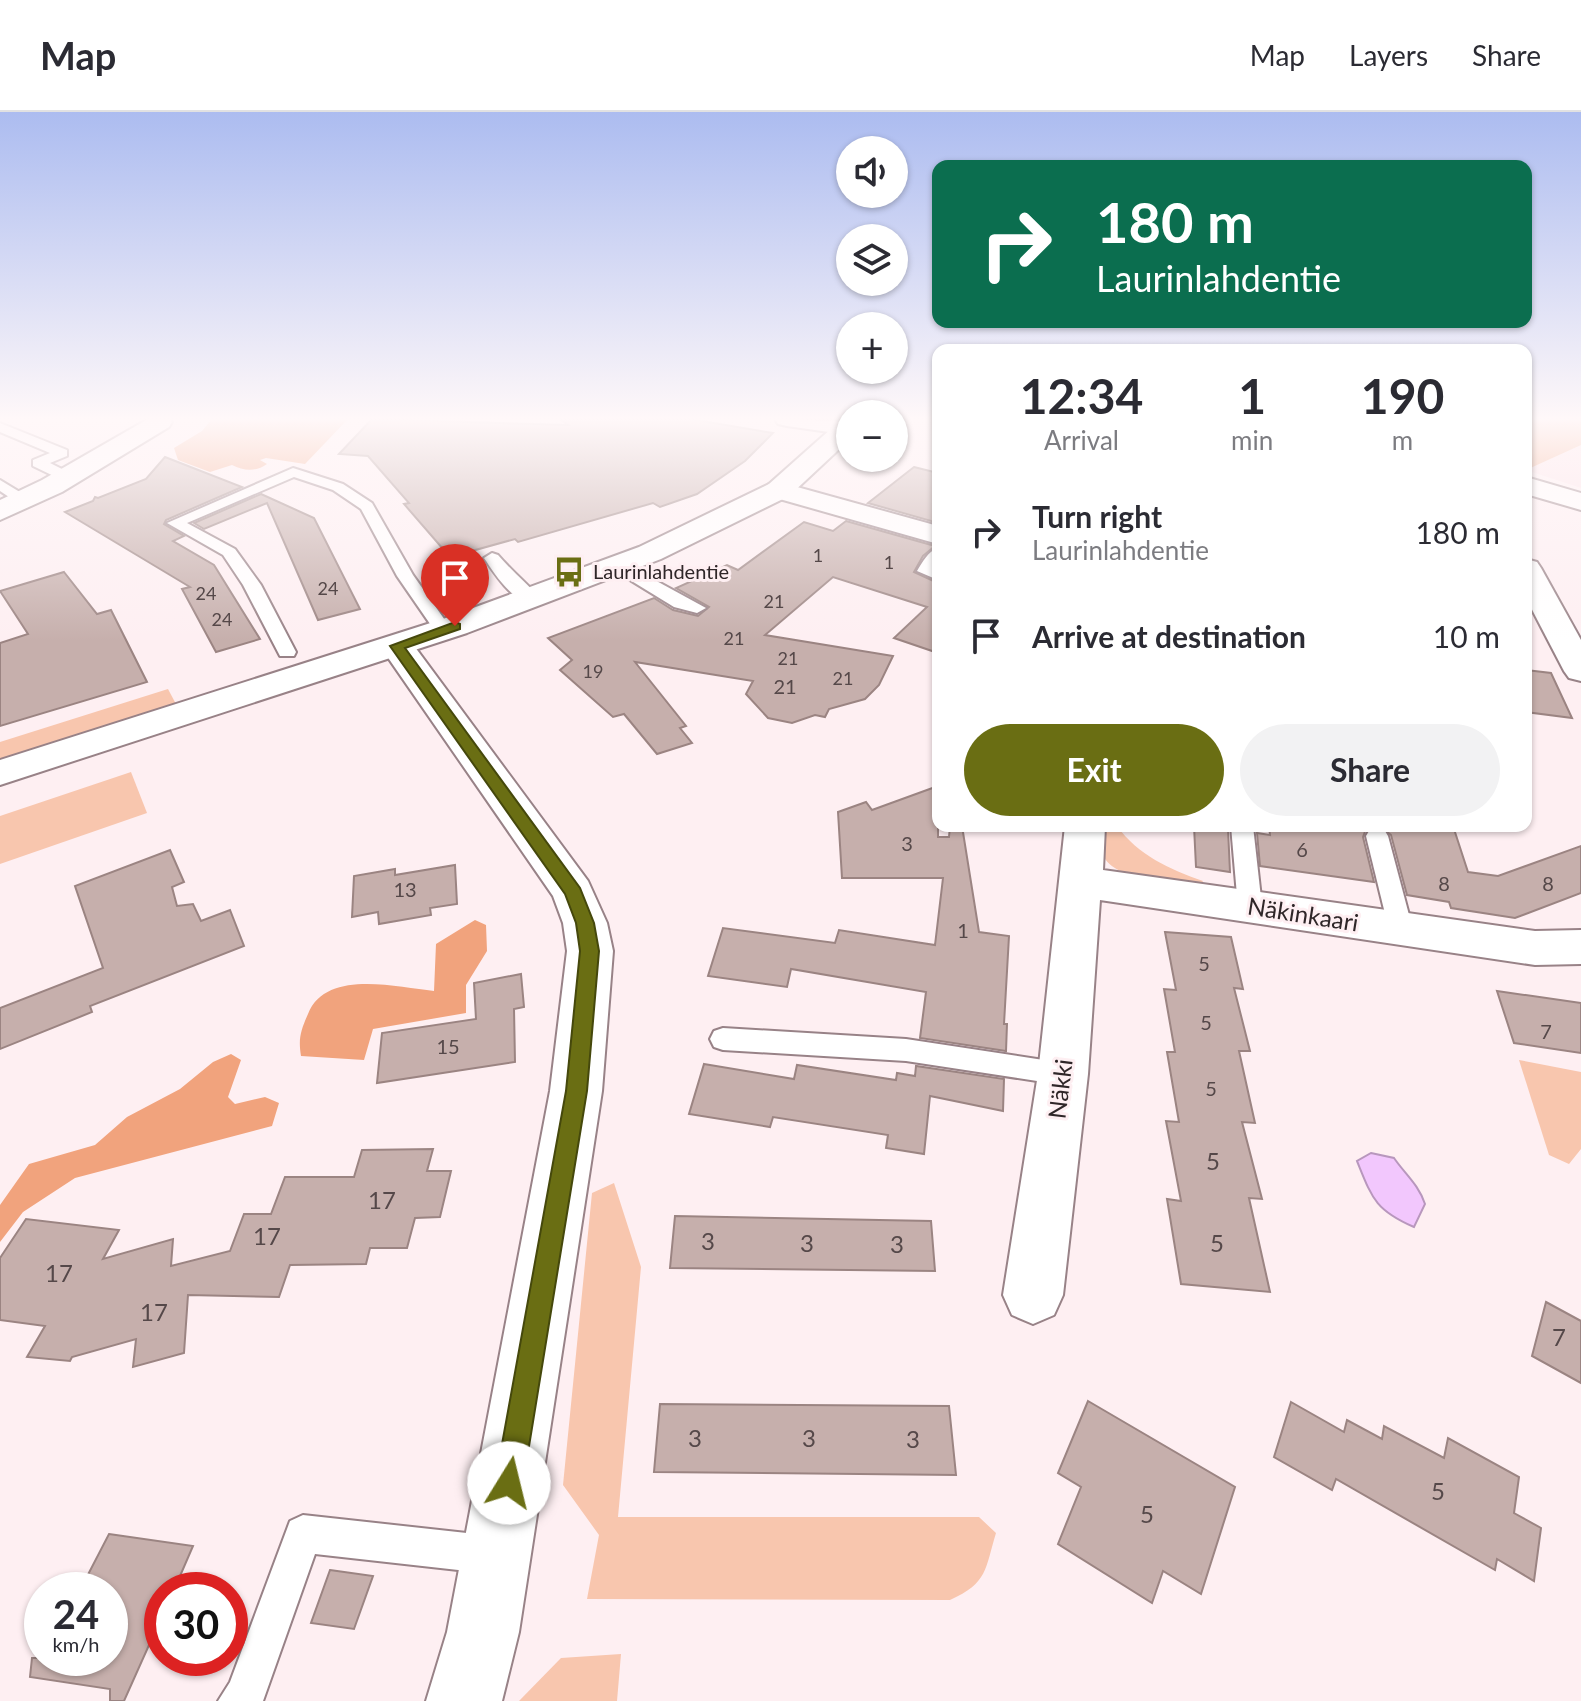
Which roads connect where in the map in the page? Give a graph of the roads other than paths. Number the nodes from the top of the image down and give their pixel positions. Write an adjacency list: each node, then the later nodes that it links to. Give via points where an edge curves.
1 (35, 493): 8 (street)
2 (244, 493): 16 (lane, via 175,523 229,552)
3 (347, 493): 15 (lane, via 367,506 405,576)
4 (773, 493): 11 (street)
5 (790, 493): 9 (street)
6 (1552, 493): 7 (street)
7 (1581, 502)
8 (12, 505)
9 (932, 533)
10 (492, 558): 13 (lane)
11 (618, 565): 13 (street); 14 (lane)
12 (1532, 579): 17 (street)
13 (531, 598): 15 (street)
14 (697, 608)
15 (420, 638): 18 (street); 29 (street, via 573,892 590,951 576,1091)
16 (287, 652)
17 (1581, 671)
18 (0, 773)
19 (1085, 832): 22 (street)
20 (1243, 832): 23 (lane)
21 (1377, 836): 24 (lane)
22 (1081, 882): 23 (street, Näkinkaari); 27 (street, Näkki)
23 (1250, 907): 24 (street, Näkinkaari)
24 (1401, 930): 25 (street, Näkinkaari, via 1535,948)
25 (1581, 947)
26 (723, 1039): 27 (lane, via 906,1050)
27 (1063, 1074): 28 (street, Näkki)
28 (1033, 1295)
29 (497, 1555): 30 (lane, via 303,1534); 31 (street)
30 (239, 1701)
31 (464, 1701)

